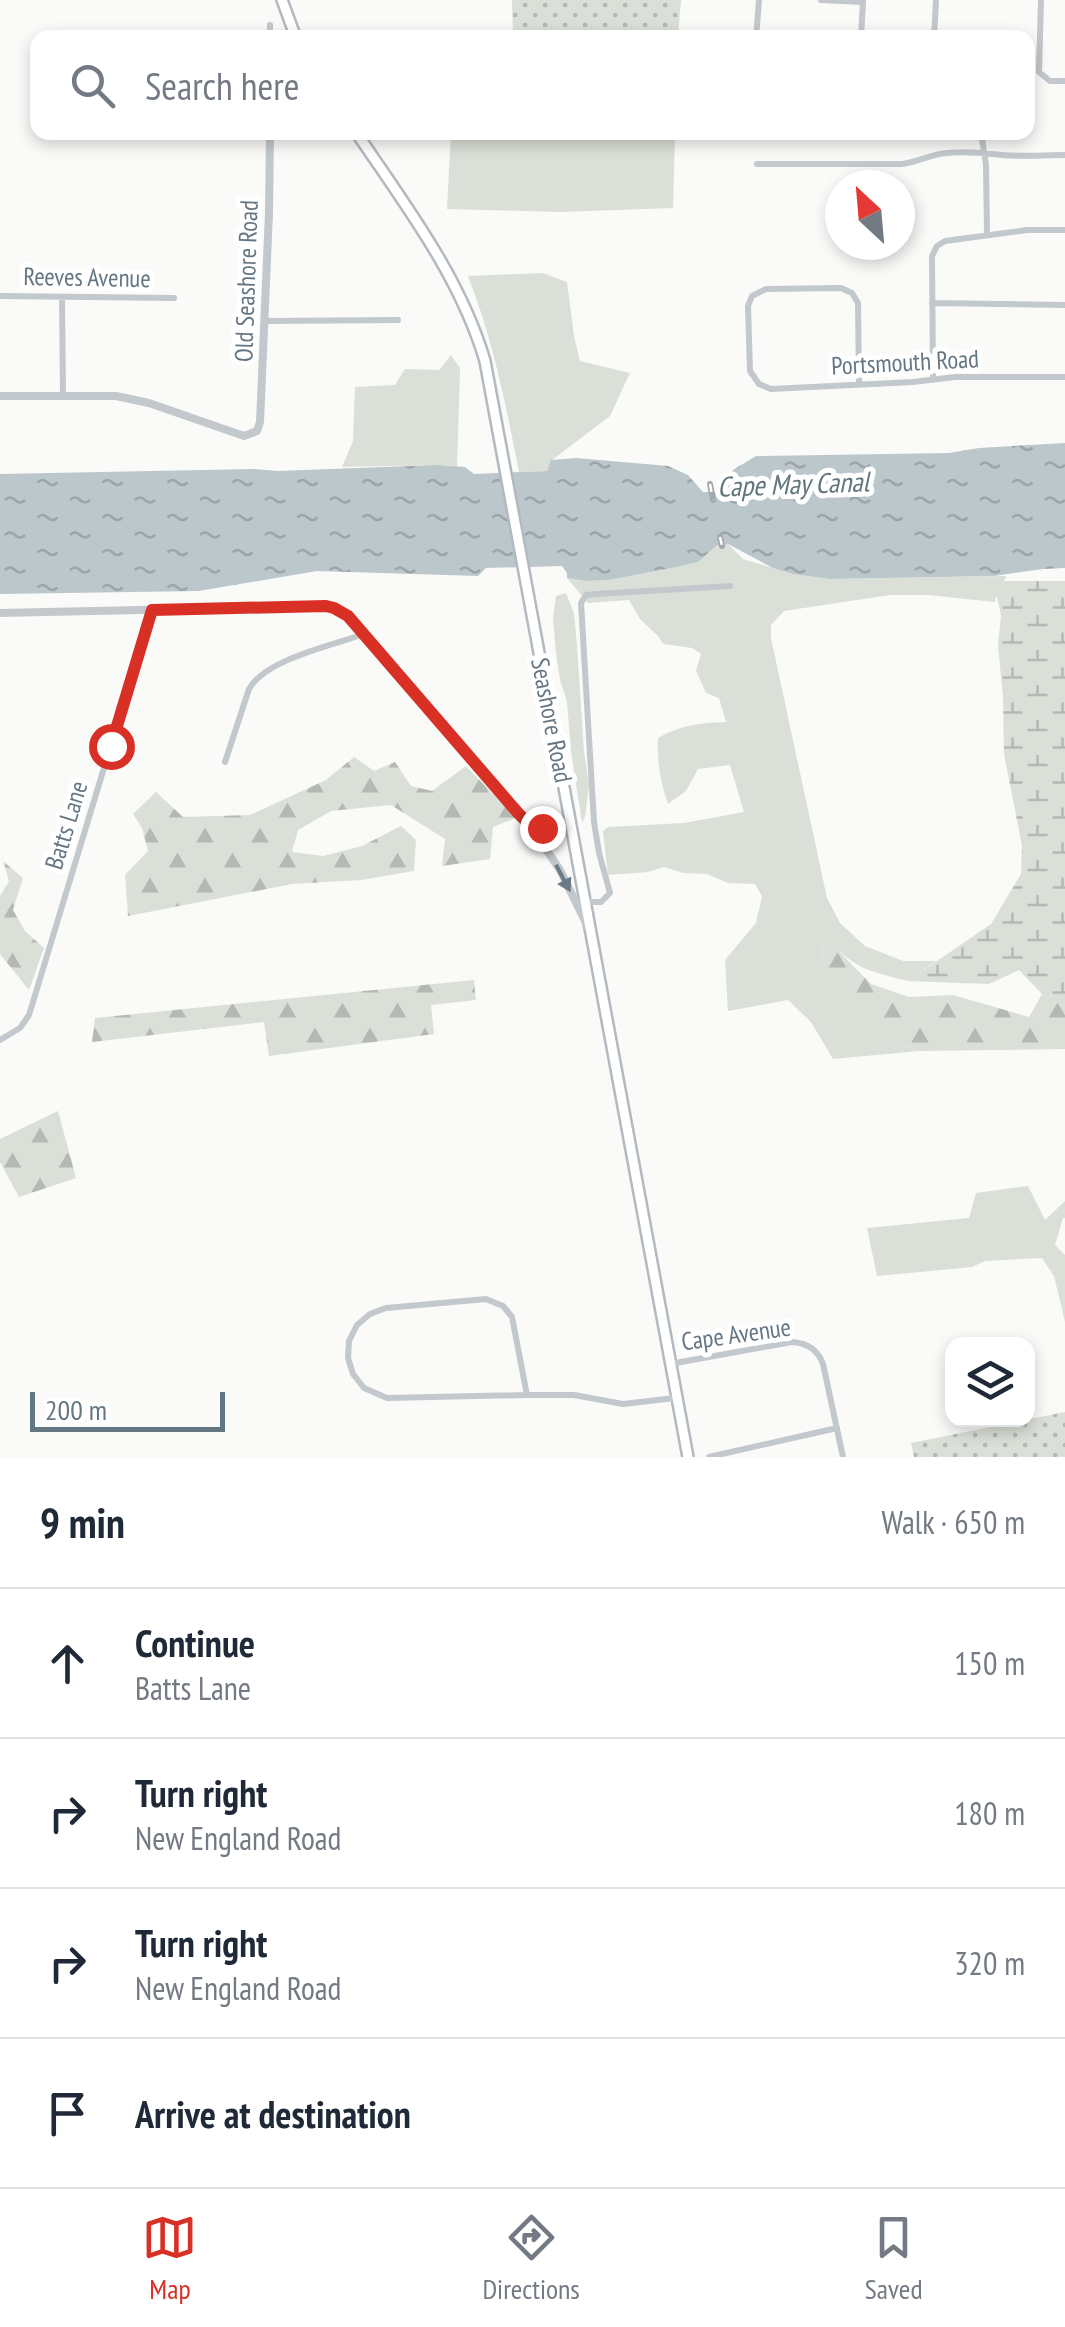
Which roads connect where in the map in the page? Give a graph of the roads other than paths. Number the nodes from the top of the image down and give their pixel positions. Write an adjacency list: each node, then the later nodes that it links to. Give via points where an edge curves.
1 (282, 0): 9 (main road)
2 (759, 0): 10 (street)
3 (821, 0): 6 (street)
4 (936, 0): 12 (street)
5 (1041, 0): 13 (street, via 1039,72)
6 (863, 1): 11 (street)
7 (270, 25): 8 (street)
8 (270, 30)
9 (293, 30)
10 (757, 30)
11 (861, 30)
12 (934, 30)
13 (1065, 81)
14 (270, 140): 28 (street, Old Seashore Road)
15 (361, 140): 39 (main road, Seashore Road, via 439,256 486,361)
16 (983, 140): 17 (street)
17 (985, 152): 18 (street); 19 (street, via 933,154 902,164); 21 (street)
18 (1065, 155)
19 (757, 164)
20 (1065, 230): 21 (street)
21 (987, 235): 25 (street, via 936,246)
22 (0, 296): 23 (street, Reeves Avenue)
23 (62, 296): 24 (street, Reeves Avenue); 33 (street)
24 (174, 298)
25 (932, 303): 26 (street); 30 (street)
26 (1065, 304)
27 (398, 320): 28 (street)
28 (265, 321): 33 (street, Old Seashore Road, via 260,422 244,436 130,399)
29 (1065, 377): 30 (street, Portsmouth Road)
30 (933, 379): 31 (street, Portsmouth Road)
31 (859, 385): 31 (street, Portsmouth Road, via 759,384 752,376 752,296 766,289 852,293)
32 (0, 396): 33 (street)
33 (63, 396)
34 (730, 586): 41 (street, via 586,595 581,603 594,822 610,893 601,902)
35 (152, 610): 36 (street); 37 (street, via 326,606); 43 (street, Batts Lane, via 28,1014)
36 (0, 613)
37 (364, 634): 38 (street, via 275,664 255,678); 40 (street)
38 (226, 762)
39 (571, 821): 40 (street); 41 (main road, Seashore Road)
40 (529, 824): 42 (street, one-way to 42)
41 (587, 902): 42 (main road, Seashore Road)
42 (592, 934): 44 (main road, Seashore Road)
43 (0, 1040)
44 (670, 1364): 46 (main road, Seashore Road); 47 (street, Cape Avenue, via 806,1344 823,1364)
45 (527, 1394): 45 (street, via 378,1396 353,1374 349,1341 376,1311 492,1300 512,1316); 46 (street, via 623,1404)
46 (676, 1398): 48 (main road, Seashore Road)
47 (837, 1428): 49 (street); 50 (street, Cape Avenue)
48 (688, 1457)
49 (709, 1457)
50 (842, 1457)

